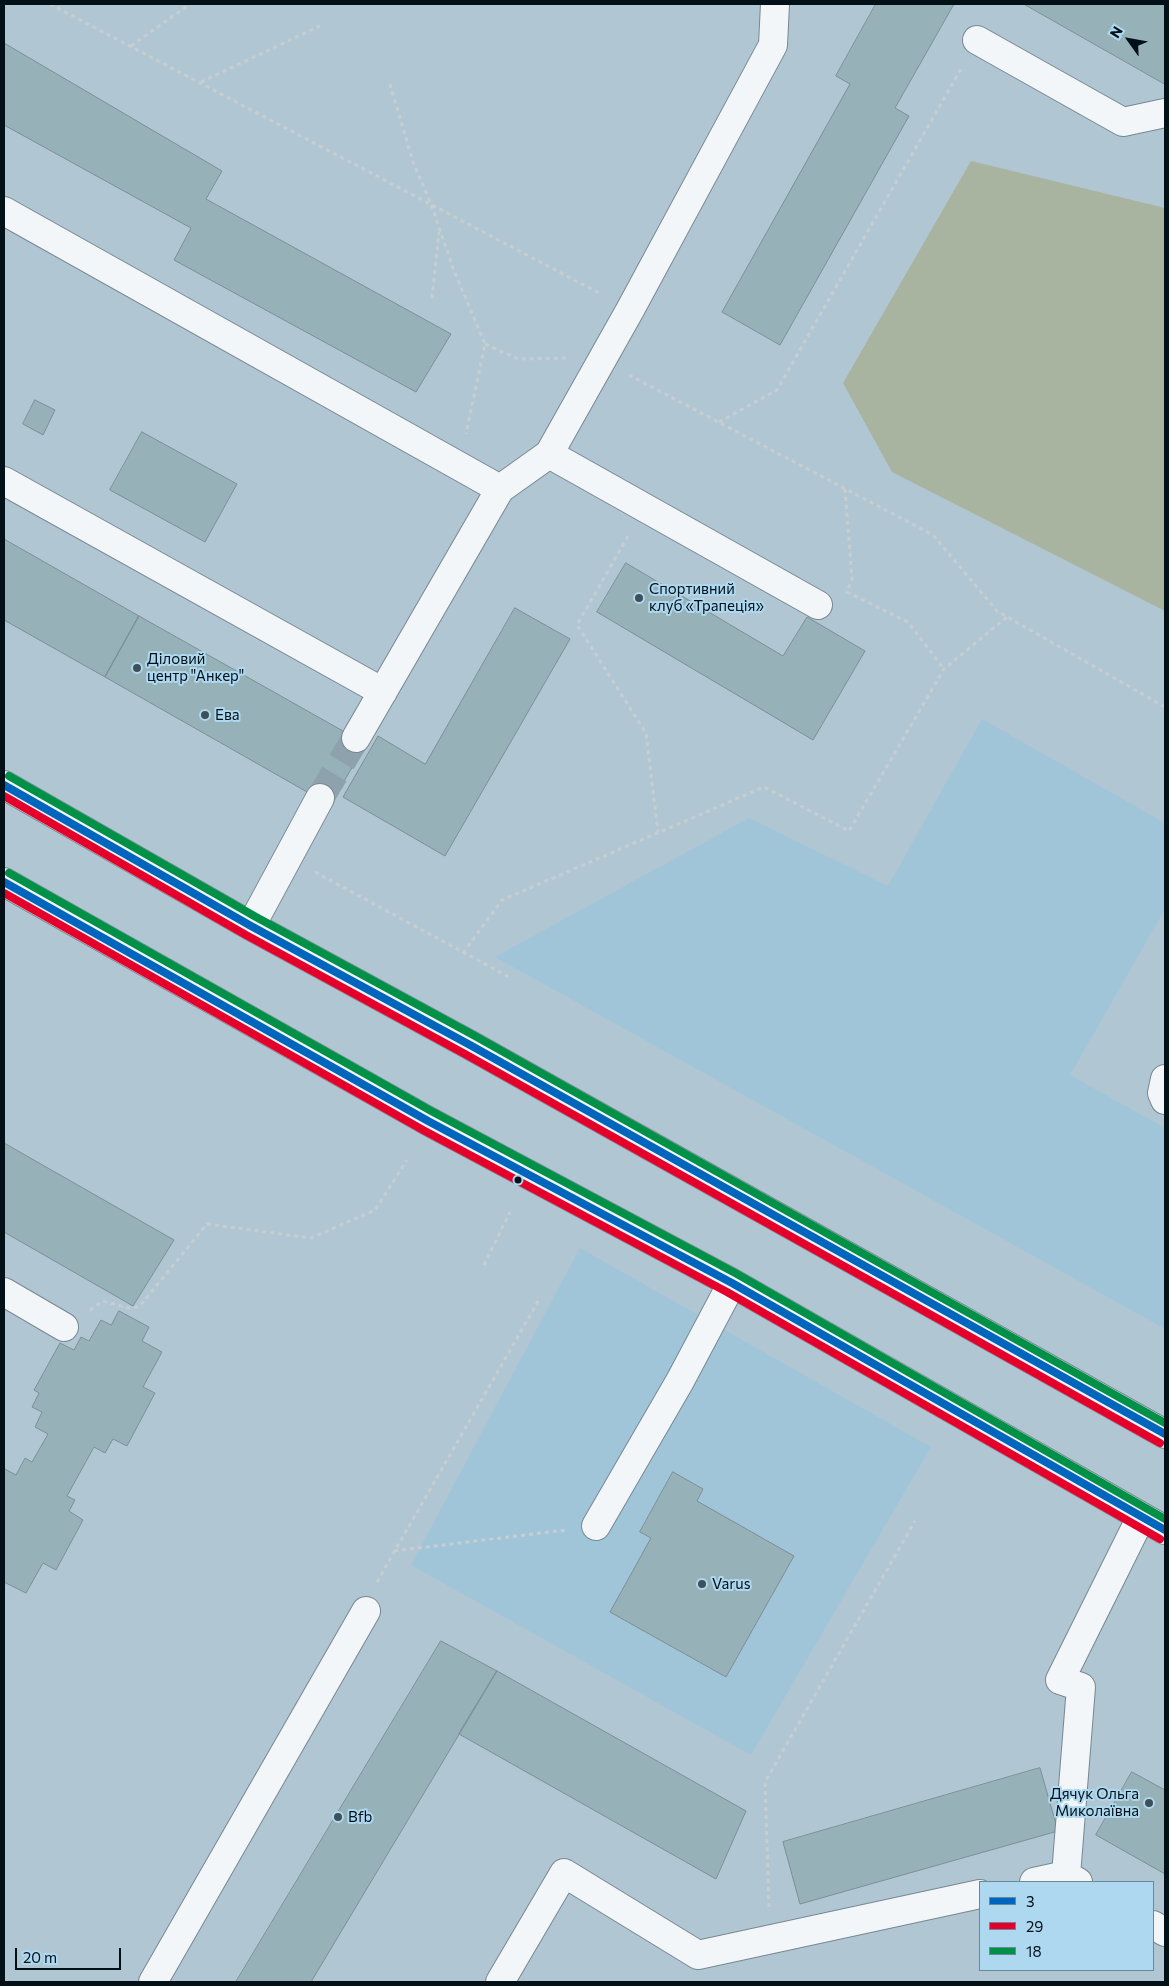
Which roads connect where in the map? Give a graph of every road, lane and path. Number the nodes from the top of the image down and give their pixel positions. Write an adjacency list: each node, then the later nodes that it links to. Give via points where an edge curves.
1 (50, 4): 6 (path)
2 (190, 4): 6 (path)
3 (775, 4): 14 (street, via 773,45)
4 (320, 26): 7 (path)
5 (977, 40): 9 (street, via 1123,122); 17 (path, via 777,390)
6 (130, 46): 7 (path)
7 (200, 83): 10 (path)
8 (390, 84): 10 (path, via 413,162)
9 (1165, 113)
10 (431, 204): 12 (path); 14 (path)
11 (4, 211): 19 (street)
12 (439, 229): 13 (path); 15 (path)
13 (432, 298)
14 (630, 310): 16 (street)
15 (485, 344): 16 (path, via 518,359); 19 (path)
16 (602, 361): 17 (path); 18 (street)
17 (719, 423): 21 (path)
18 (549, 454): 22 (street); 23 (street)
19 (458, 466): 22 (street)
20 (4, 481): 27 (street)
21 (845, 488): 25 (path, via 933,534 997,611); 26 (path, via 852,578 847,592 908,622)
22 (500, 489): 27 (street)
23 (644, 507): 24 (street); 32 (path, via 577,625 646,733)
24 (818, 605)
25 (1007, 617): 26 (path); 28 (path)
26 (944, 670): 32 (path, via 849,831 764,787)
27 (383, 692): 29 (street)
28 (1165, 707)
29 (356, 738)
30 (4, 785): 35 (street)
31 (320, 798): 33 (street)
32 (658, 833): 36 (path, via 502,900)
33 (283, 866): 35 (street); 36 (path, via 313,871)
34 (4, 882): 43 (street, via 428,1121)
35 (251, 926): 47 (street)
36 (464, 952): 37 (path)
37 (509, 977)
38 (1165, 1079): 39 (street, via 1162,1093)
39 (1165, 1100)
40 (407, 1160): 46 (path, via 375,1210 311,1238 207,1224 139,1307 128,1308 104,1301)
41 (510, 1212): 42 (path)
42 (484, 1265)
43 (732, 1283): 48 (street); 50 (street)
44 (4, 1292): 46 (street)
45 (540, 1298): 52 (path)
46 (64, 1327)
47 (1165, 1434)
48 (1142, 1517): 51 (street); 54 (street, via 1060,1680 1081,1687)
49 (915, 1521): 59 (path, via 765,1782)
50 (596, 1526): 52 (path)
51 (1165, 1530)
52 (394, 1551): 53 (path, via 372,1590)
53 (366, 1611): 60 (street)
54 (1072, 1879): 55 (street)
55 (1047, 1881)
56 (979, 1894): 59 (street)
57 (1154, 1926): 58 (street)
58 (1165, 1932)
59 (771, 1940): 61 (street, via 698,1956 564,1874)
60 (153, 1982)
61 (500, 1982)

